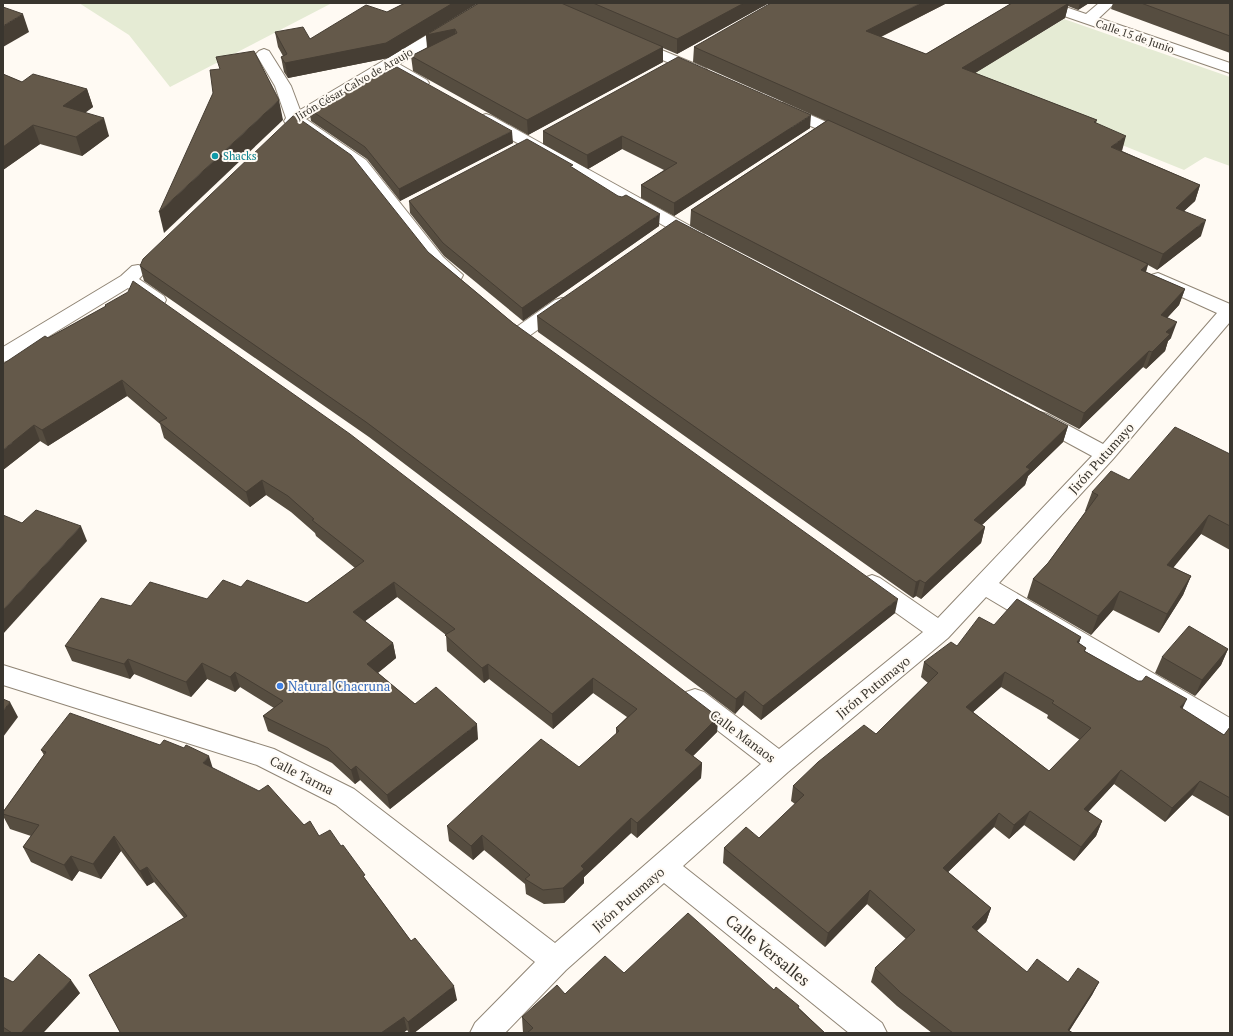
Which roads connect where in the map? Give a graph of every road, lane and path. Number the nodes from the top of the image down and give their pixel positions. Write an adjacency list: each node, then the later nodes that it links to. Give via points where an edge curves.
1 (491, 3): 7 (street, Jirón César Calvo de Araujo)
2 (1040, 3): 4 (street, Calle 15 de Junio)
3 (1108, 3): 4 (street)
4 (1088, 20): 8 (street, Calle 15 de Junio)
5 (622, 37): 9 (street)
6 (264, 54): 13 (street, via 283,86)
7 (389, 65): 10 (street); 13 (street, Jirón César Calvo de Araujo)
8 (1230, 68)
9 (716, 78)
10 (436, 91)
11 (767, 101): 14 (street)
12 (469, 110): 18 (street)
13 (289, 124): 23 (street, via 360,164 404,208 437,261)
14 (825, 127): 15 (street); 16 (street)
15 (806, 140)
16 (861, 143)
17 (694, 213): 18 (street)
18 (668, 230): 19 (street)
19 (709, 244)
20 (151, 258): 22 (street)
21 (1143, 272): 25 (street)
22 (128, 280): 26 (street); 28 (street)
23 (468, 287)
24 (572, 296): 27 (street)
25 (1230, 311): 30 (street, Jirón Putumayo)
26 (174, 312)
27 (522, 332)
28 (3, 356)
29 (1022, 410): 30 (street)
30 (1106, 454): 32 (street, Jirón Putumayo)
31 (856, 572): 33 (street)
32 (984, 585): 33 (street, Jirón Putumayo); 36 (street)
33 (940, 632): 37 (street, Jirón Putumayo)
34 (3, 675): 39 (street, Calle Tarma, via 265,757 345,797)
35 (678, 686): 37 (street, Calle Manaos)
36 (1230, 730)
37 (779, 764): 38 (street, Jirón Putumayo)
38 (664, 867): 39 (street, Jirón Putumayo); 41 (street, Calle Versalles)
39 (556, 961): 40 (street, Jirón Putumayo)
40 (484, 1033)
41 (872, 1033)

